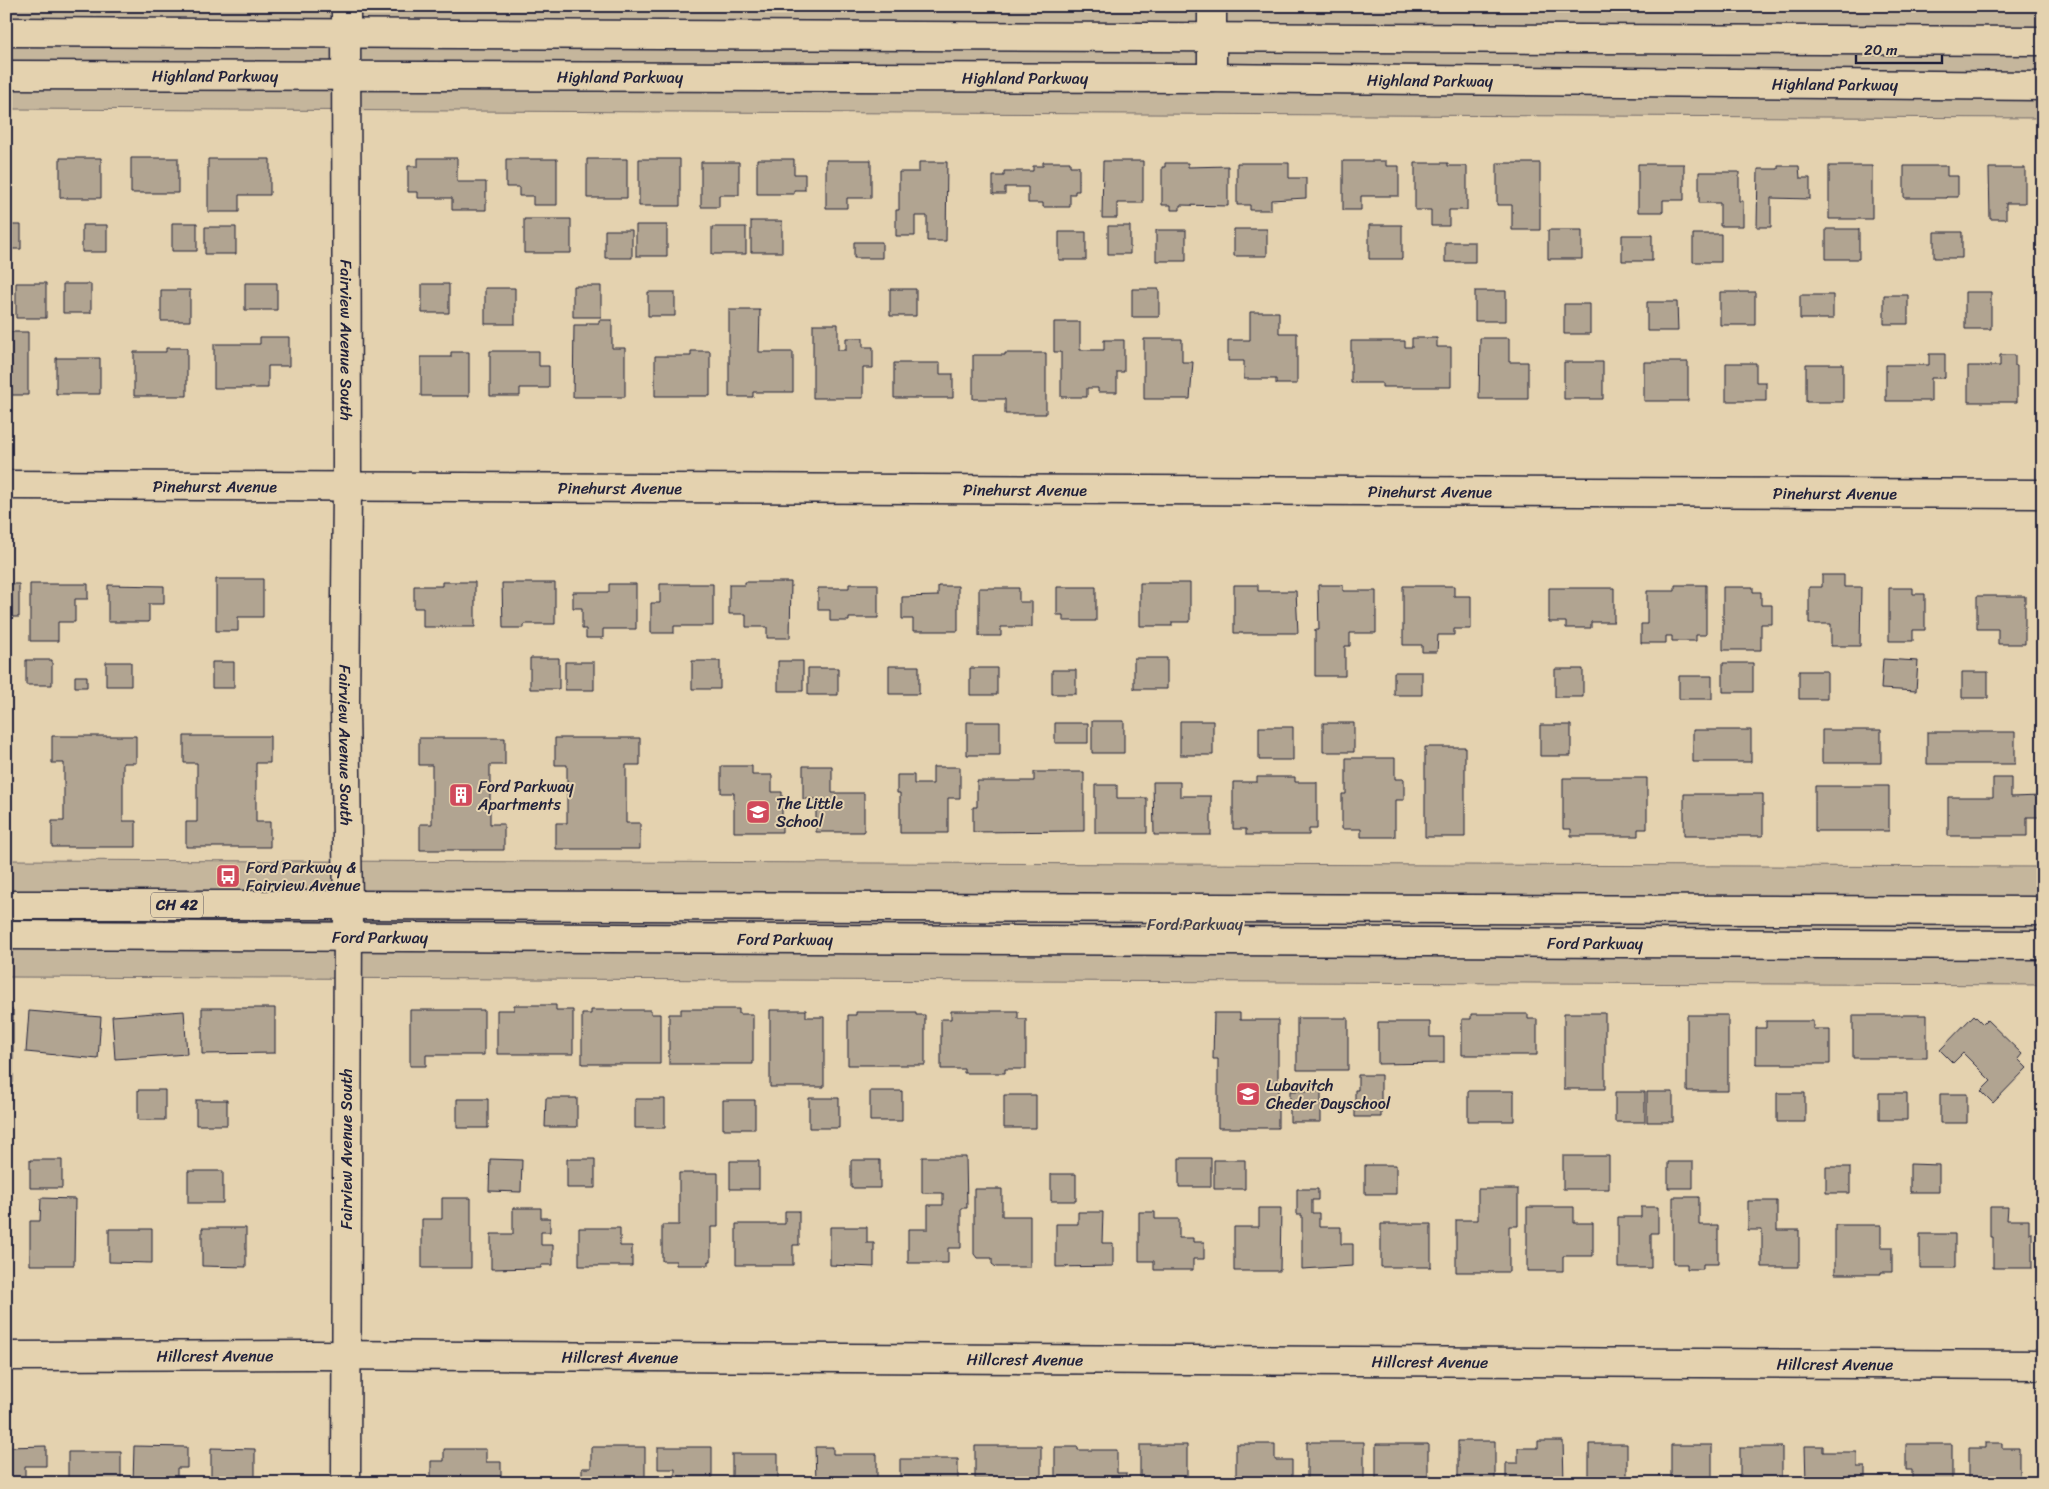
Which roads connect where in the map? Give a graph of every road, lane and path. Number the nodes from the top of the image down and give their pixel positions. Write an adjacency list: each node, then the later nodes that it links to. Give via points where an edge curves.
1 (346, 6): 4 (street, Fairview Avenue South)
2 (1212, 6): 5 (street)
3 (6, 32): 4 (street)
4 (346, 34): 5 (street); 8 (street, Fairview Avenue South)
5 (1212, 37): 6 (street); 9 (street)
6 (2043, 41)
7 (6, 76): 8 (street, Highland Parkway)
8 (346, 77): 9 (street, Highland Parkway); 12 (street, Fairview Avenue South)
9 (1212, 78): 10 (street, Highland Parkway)
10 (2043, 86)
11 (6, 485): 12 (street, Pinehurst Avenue)
12 (347, 488): 13 (street, Pinehurst Avenue); 14 (street, Fairview Avenue South, via 345,707)
13 (2043, 494)
14 (348, 904): 15 (street, Ford Parkway / CH 42); 16 (street, Ford Parkway / CH 42); 18 (street, Fairview Avenue South)
15 (6, 905)
16 (2043, 911)
17 (6, 935): 18 (street, Ford Parkway / CH 42)
18 (348, 936): 19 (street, Ford Parkway / CH 42); 21 (street, Fairview Avenue South)
19 (2043, 945)
20 (6, 1356): 21 (street, Hillcrest Avenue)
21 (346, 1356): 22 (street, Hillcrest Avenue); 23 (street, Fairview Avenue South)
22 (2043, 1365)
23 (346, 1483)

